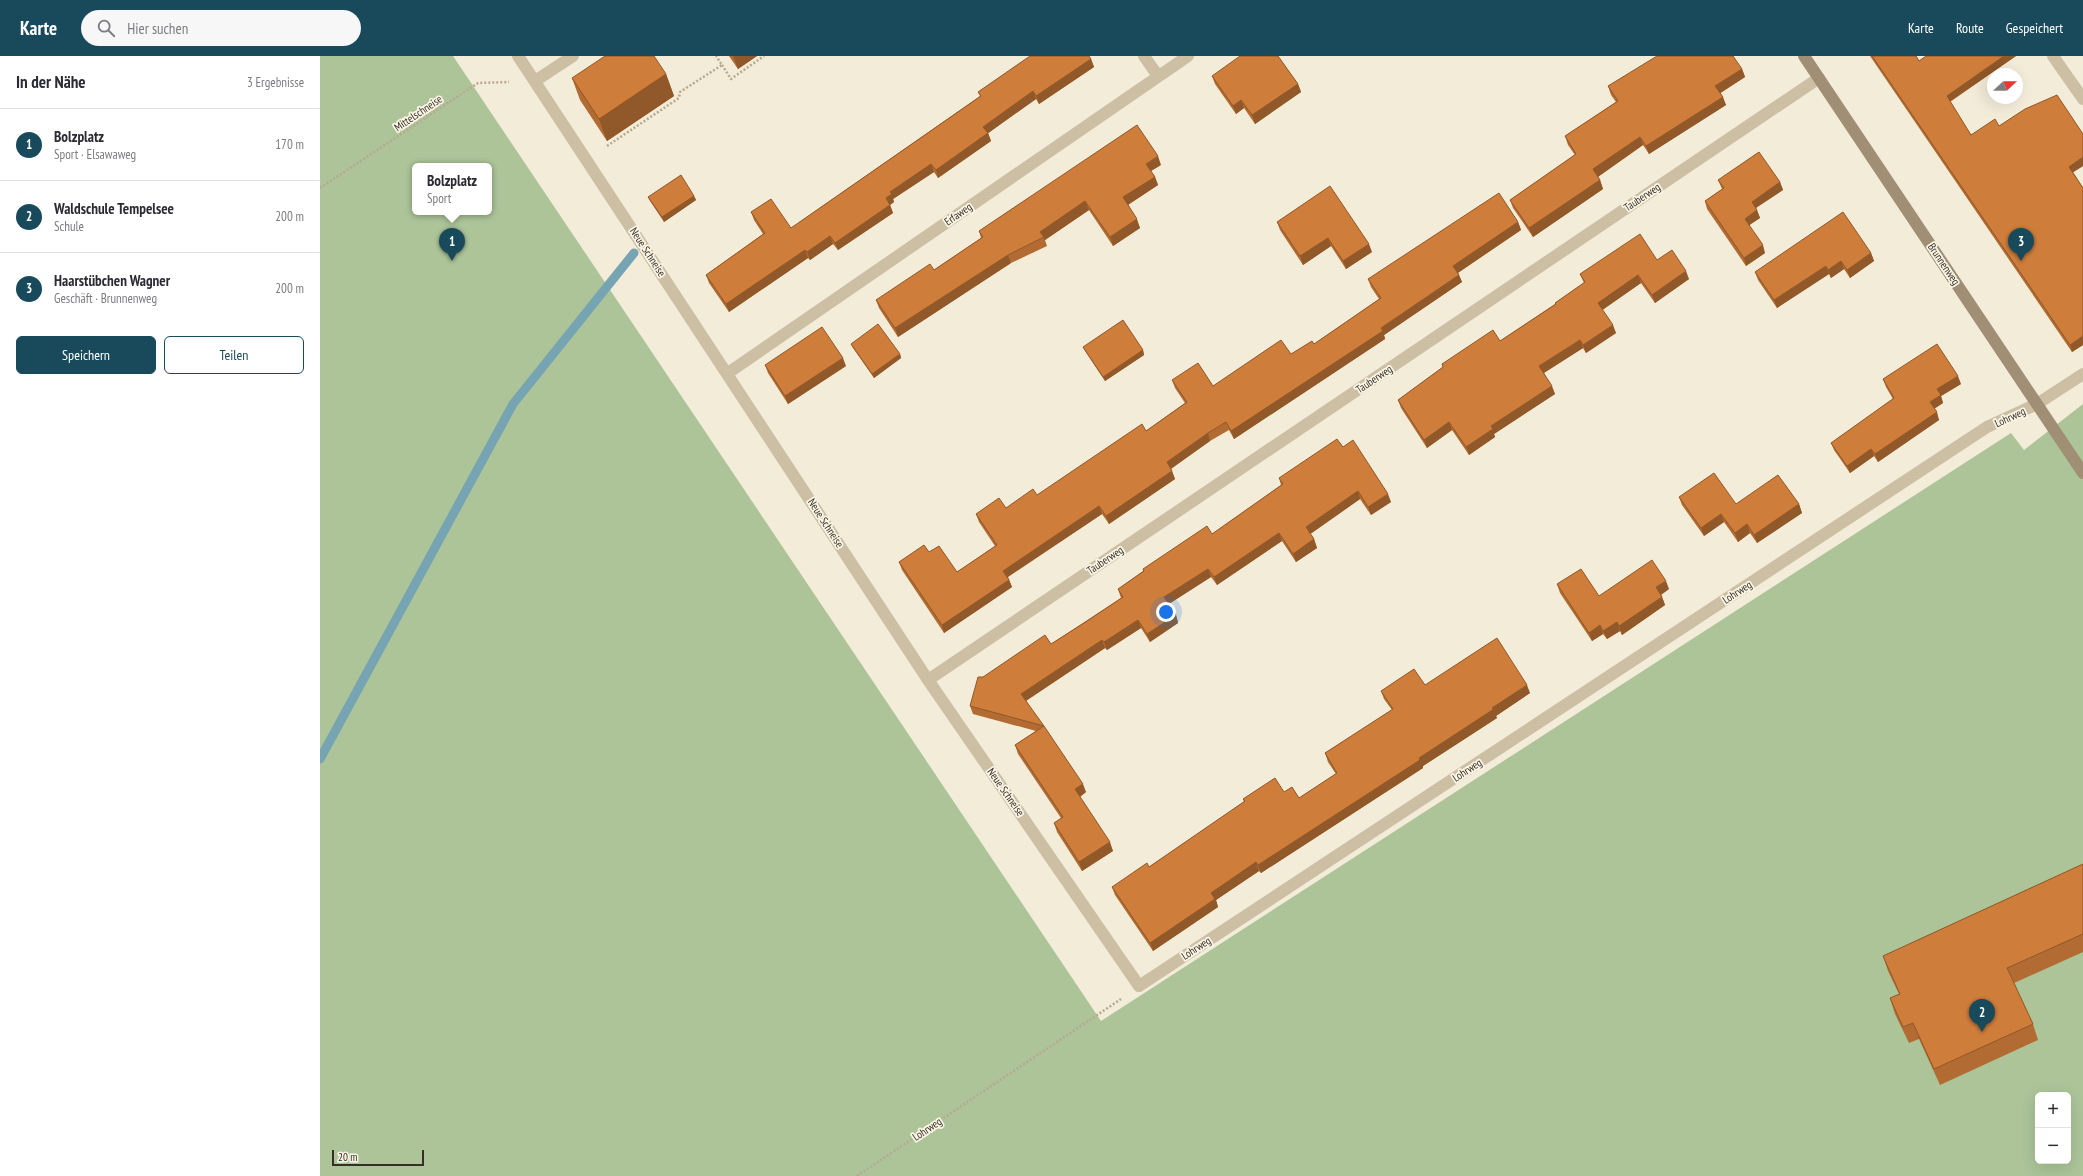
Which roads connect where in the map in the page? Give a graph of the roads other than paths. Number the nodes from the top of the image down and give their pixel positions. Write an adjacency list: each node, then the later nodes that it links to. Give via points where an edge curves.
1 (518, 56): 9 (street, Neue Schneise)
2 (573, 56): 9 (street)
3 (1144, 56): 7 (street)
4 (1188, 56): 7 (street, Erfaweg)
5 (1804, 56): 8 (street, Brunnenweg)
6 (2053, 56): 10 (street)
7 (1158, 76): 11 (street, Erfaweg)
8 (1819, 78): 13 (street, Brunnenweg); 15 (street, Tauberweg)
9 (535, 81): 11 (street, Neue Schneise)
10 (2083, 99)
11 (728, 374): 15 (street, Neue Schneise)
12 (2083, 374): 13 (street, Lohrweg)
13 (2037, 404): 14 (street, Brunnenweg); 16 (street, Lohrweg, via 1987,427)
14 (2083, 473)
15 (928, 680): 16 (street, Neue Schneise)
16 (1139, 986)

